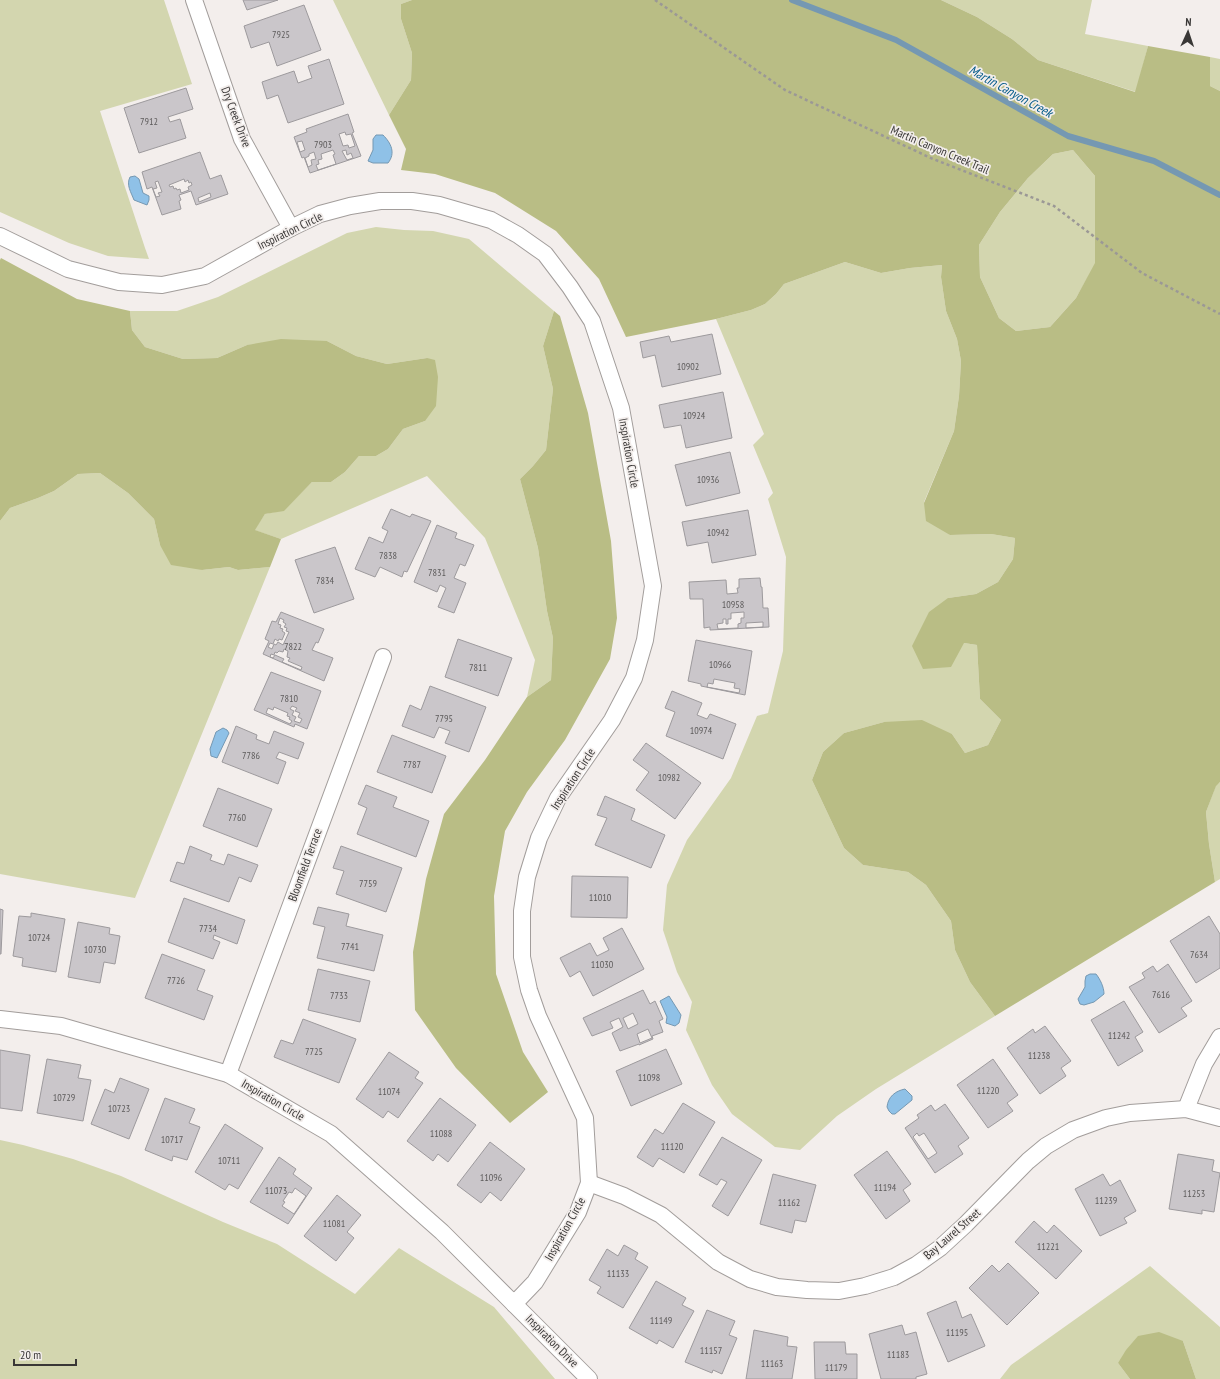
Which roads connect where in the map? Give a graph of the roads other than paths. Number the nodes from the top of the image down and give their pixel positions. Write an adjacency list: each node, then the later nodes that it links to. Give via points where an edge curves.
1 (194, 0): 2 (street, Dry Creek Drive, via 242,139)
2 (291, 228): 3 (street, Inspiration Circle, via 205,276 162,285 119,282 68,269); 10 (street, Inspiration Circle, via 320,214 380,202 412,201 439,205 491,220 545,254 570,287 592,321 621,408 653,586 645,640 634,678 612,720 558,798 539,838 527,876 522,911 522,957 529,990 538,1016 585,1118)
3 (0, 236)
4 (383, 657): 7 (street, Bloomfield Terrace)
5 (0, 1019): 7 (street, Inspiration Circle, via 61,1026)
6 (1220, 1037): 8 (street, via 1204,1064)
7 (228, 1074): 11 (street, Inspiration Circle, via 331,1134 442,1232)
8 (1186, 1109): 9 (street, Bay Laurel Street); 10 (street, Bay Laurel Street, via 1130,1112 1073,1130 1046,1146 1028,1161 966,1224 940,1248 916,1265 894,1277 839,1291 777,1287 750,1279 718,1262 661,1215 624,1196)
9 (1220, 1118)
10 (589, 1183): 11 (street, Inspiration Circle, via 578,1212 535,1282)
11 (514, 1304): 12 (street, Inspiration Drive)
12 (589, 1379)

